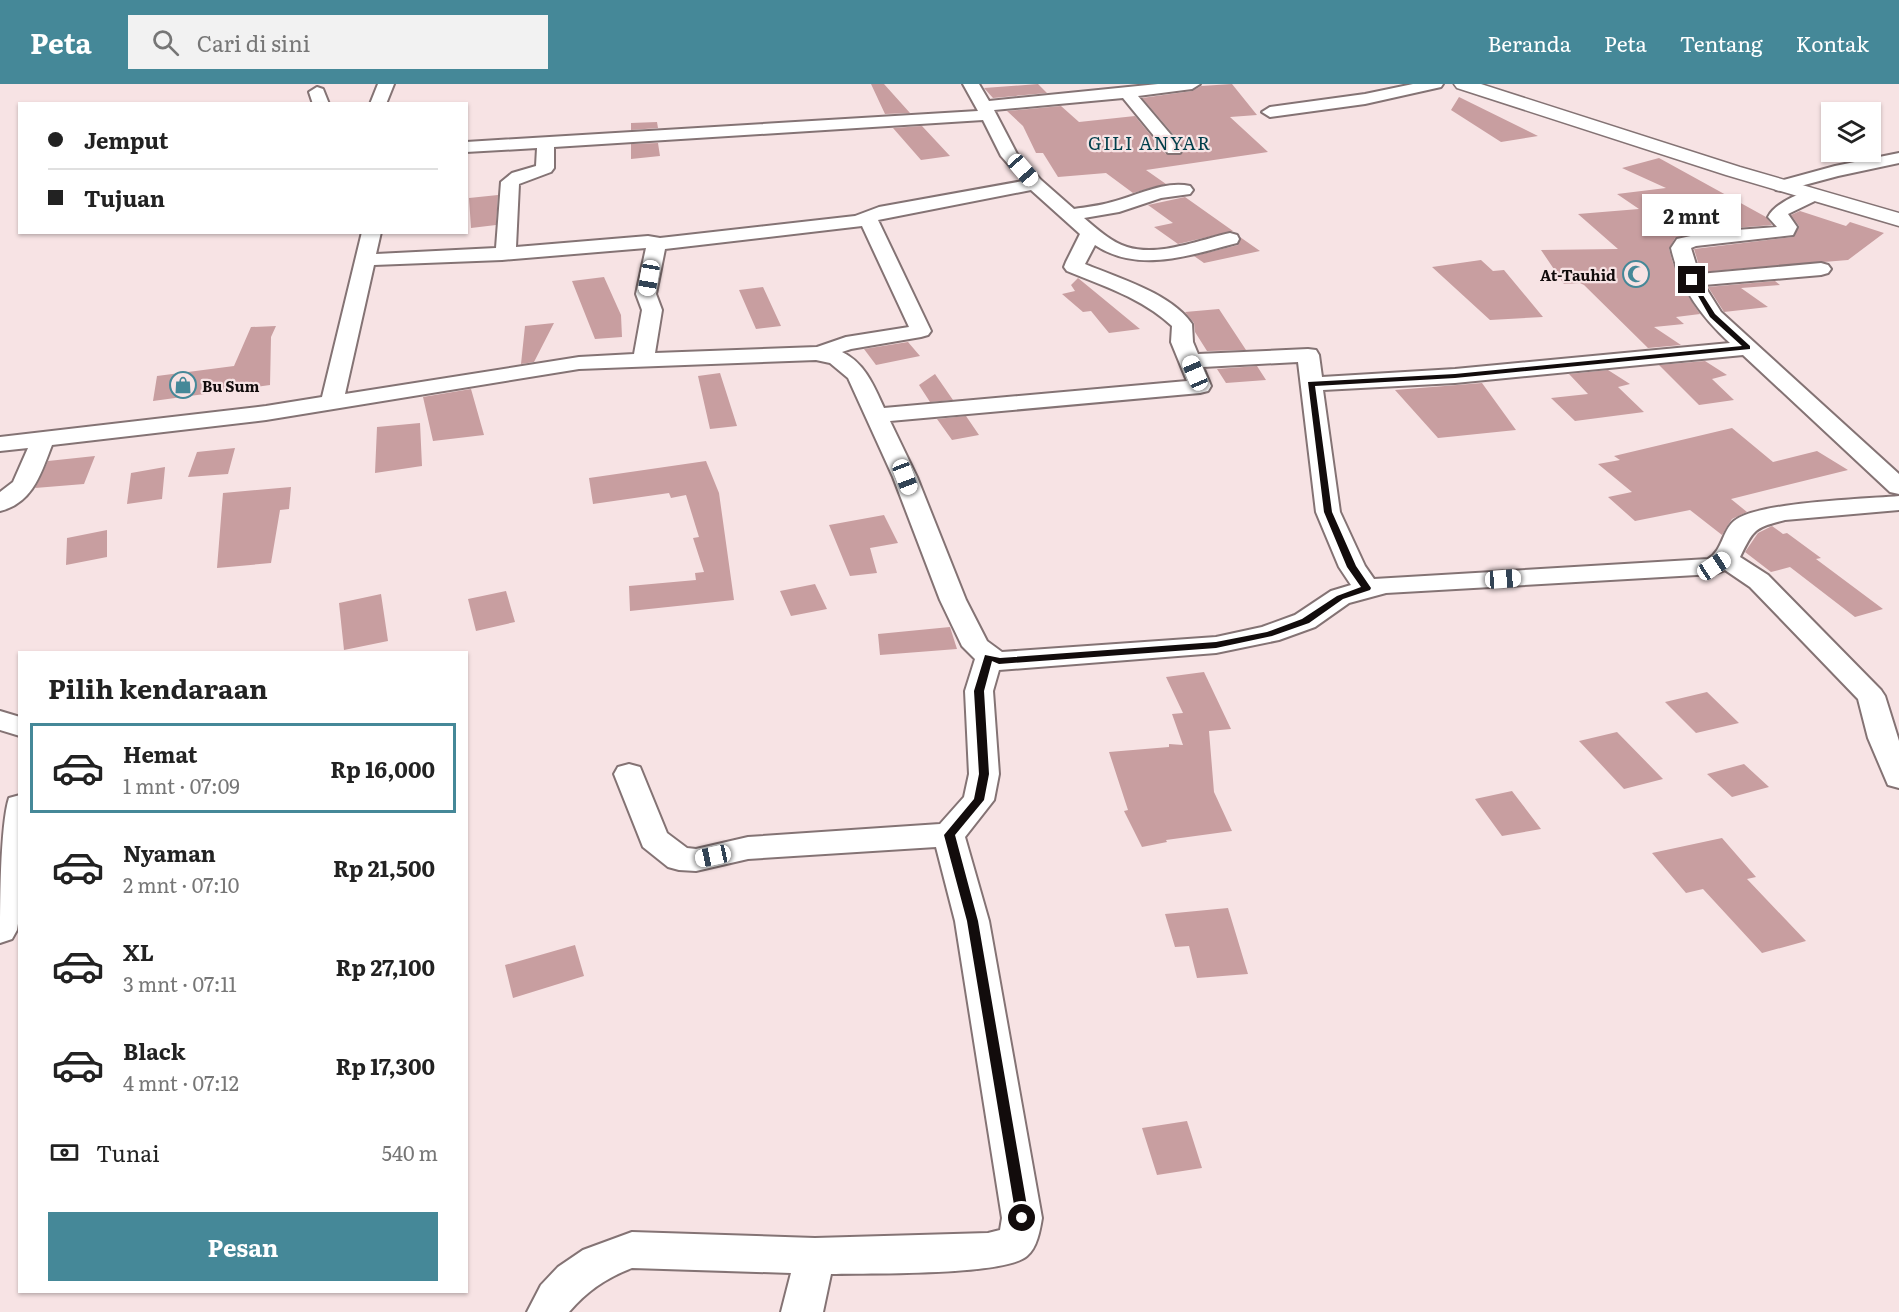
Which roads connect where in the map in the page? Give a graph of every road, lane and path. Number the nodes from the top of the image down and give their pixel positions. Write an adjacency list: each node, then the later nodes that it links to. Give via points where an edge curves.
1 (386, 84): 7 (street)
2 (971, 84): 8 (street)
3 (1192, 84): 6 (street)
4 (1435, 84): 9 (street, via 1365,99)
5 (1463, 84): 15 (highway)
6 (1127, 93): 8 (street); 12 (street)
7 (375, 102)
8 (987, 111): 10 (street); 14 (street, via 1010,156)
9 (1270, 112)
10 (546, 142): 11 (street); 25 (street, via 545,168 510,182 506,249)
11 (468, 147)
12 (1173, 149)
13 (1899, 158): 15 (street)
14 (1035, 184): 18 (street); 19 (street, via 879,213)
15 (1782, 186): 17 (highway)
16 (1184, 190): 18 (street)
17 (1813, 195): 20 (highway); 28 (street, via 1780,211 1777,216 1788,227 1786,231 1684,243 1681,248)
18 (1070, 215): 21 (street)
19 (868, 219): 24 (street); 30 (street, via 921,331 846,343)
20 (1899, 220)
21 (1090, 233): 23 (street, via 1130,254 1154,255); 32 (street, via 1074,267 1138,292 1170,313 1182,324 1182,342)
22 (372, 234): 26 (street)
23 (1230, 239)
24 (657, 244): 25 (street); 31 (street, via 646,294 652,310)
25 (502, 254): 26 (street)
26 (365, 260): 34 (street)
27 (1821, 270): 28 (street)
28 (1692, 280): 29 (street, via 1713,316)
29 (1748, 348): 33 (street, via 1455,376); 38 (street)
30 (821, 353): 31 (street); 35 (street, via 846,362 858,376)
31 (643, 361): 34 (street, via 579,363)
32 (1190, 361): 33 (street, via 1308,355); 35 (street, via 1200,386)
33 (1311, 384): 42 (street, via 1328,512 1352,567)
34 (332, 401): 36 (street, via 266,413)
35 (876, 415): 43 (street, via 953,600 976,646)
36 (43, 439): 37 (street); 40 (street, via 24,486)
37 (0, 444)
38 (1899, 488)
39 (1899, 503): 41 (street, via 1785,513 1759,519 1743,526)
40 (0, 504)
41 (1726, 559): 42 (street, via 1714,566); 46 (street, via 1759,581 1871,696)
42 (1367, 588): 43 (street, via 1340,597 1305,621 1269,634 1216,645 999,661)
43 (989, 657): 50 (street, via 979,691 984,774 979,800)
44 (0, 720): 45 (street)
45 (18, 726)
46 (1891, 739): 48 (street)
47 (629, 774): 50 (street, via 654,839 679,859 696,860 748,848)
48 (1899, 778)
49 (18, 818): 51 (street)
50 (949, 835): 52 (street, via 972,921 988,1007 1022,1218 1019,1238 1008,1247 988,1251)
51 (0, 930)
52 (815, 1256): 53 (street, via 632,1250 597,1263 572,1280); 54 (street)
53 (548, 1312)
54 (802, 1312)

